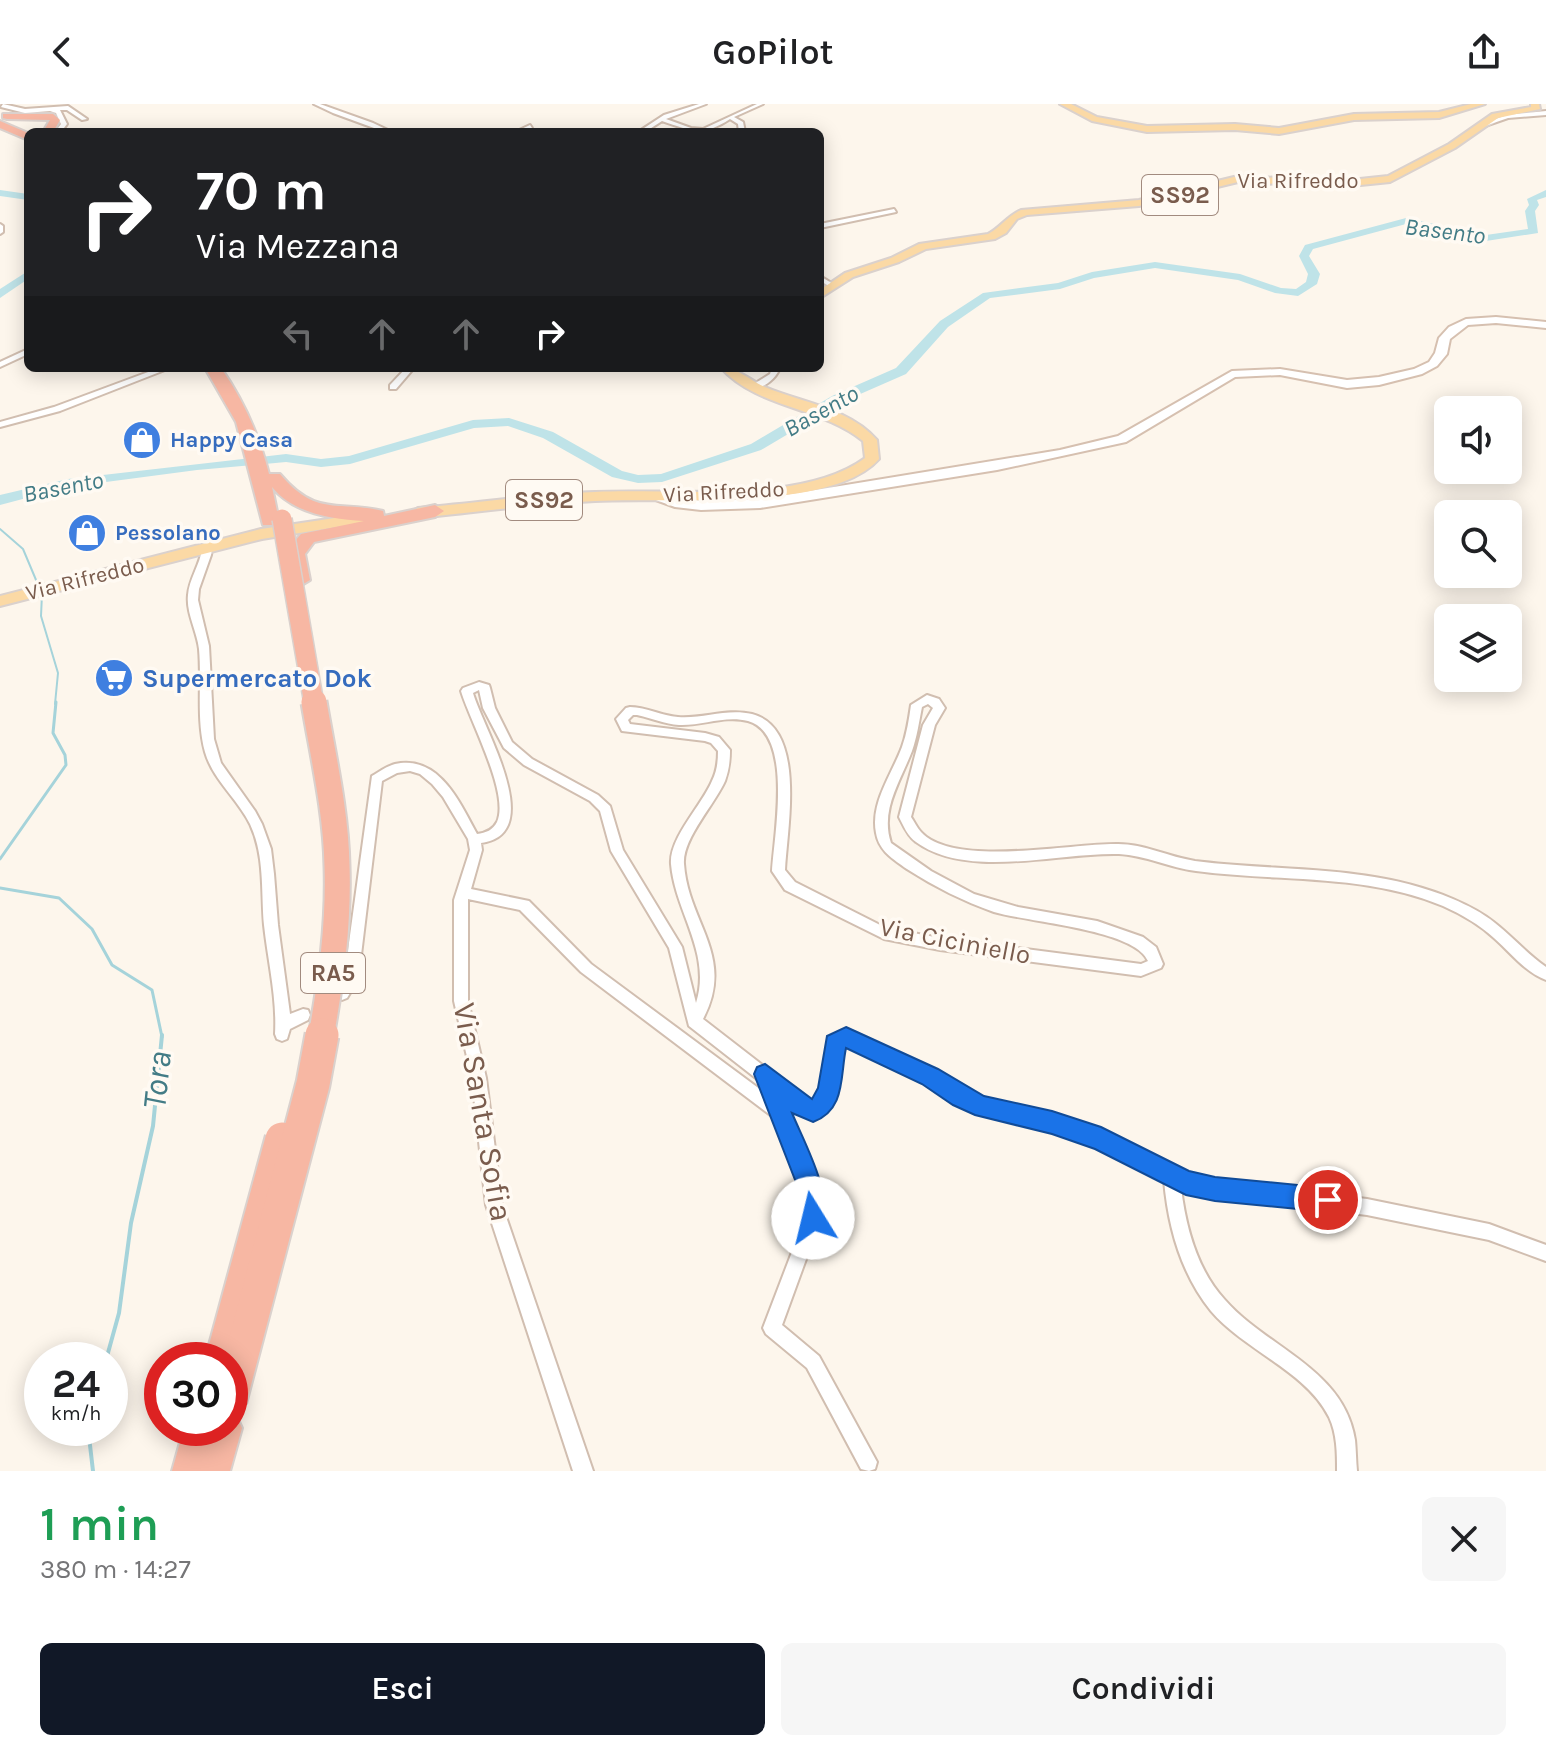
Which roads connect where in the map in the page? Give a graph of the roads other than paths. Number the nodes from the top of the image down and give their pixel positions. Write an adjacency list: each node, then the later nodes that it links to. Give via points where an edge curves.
1 (316, 104): 16 (street)
2 (704, 104): 12 (street)
3 (761, 104): 9 (street)
4 (1064, 104): 5 (main road, Via Rifreddo, via 1100,120 1147,129 1279,131 1354,117 1439,115)
5 (1481, 104)
6 (1535, 104): 13 (main road, Via Rifreddo / SS92, via 1536,109 1497,115)
7 (25, 111): 10 (street); 11 (street, via 68,108); 15 (street, via 58,111)
8 (1546, 113): 13 (street)
9 (730, 117): 19 (street); 20 (street)
10 (3, 119): 14 (highway, via 35,125 48,121 46,115 55,120); 21 (highway)
11 (84, 119)
12 (662, 119): 17 (street); 18 (street)
13 (1485, 124): 25 (main road, Via Rifreddo / SS92, via 1390,179 1341,184 1238,179 1153,201 1025,212 991,237 923,246)
14 (50, 128)
15 (61, 128)
16 (380, 128)
17 (647, 128)
18 (686, 128)
19 (712, 128)
20 (742, 128)
21 (24, 132)
22 (894, 211): 23 (street)
23 (824, 225)
24 (824, 281): 25 (street)
25 (831, 285): 26 (main road, Via Rifreddo / SS92)
26 (824, 291)
27 (1546, 325): 41 (main road, via 1466,322 1445,338 1433,364 1379,381 1347,384 1280,372 1232,374 1122,439 989,466 740,504)
28 (24, 353): 29 (street)
29 (0, 365)
30 (155, 372): 38 (street)
31 (216, 372): 39 (highway, RA5)
32 (227, 372): 39 (highway, RA5, via 246,401)
33 (406, 372): 37 (street)
34 (734, 372): 36 (main road, Via Rifreddo / SS92)
35 (774, 372): 36 (street)
36 (757, 386): 41 (main road, Via Rifreddo / SS92, via 845,420 870,440 873,452 865,467 772,492)
37 (393, 387)
38 (0, 425)
39 (258, 438): 40 (highway, RA5)
40 (268, 478): 43 (highway, via 288,495 320,509); 44 (highway, RA5)
41 (652, 496): 42 (main road, Via Rifreddo / SS92, via 560,498)
42 (435, 511): 43 (main road, SS92); 47 (highway, via 319,535 299,546 296,559 307,616)
43 (406, 514): 45 (main road, Via Rifreddo / SS92, via 303,526)
44 (276, 520): 47 (highway, RA5, bridge); 58 (highway, RA5, bridge, via 318,805 320,964 298,1083)
45 (207, 549): 46 (main road, Via Rifreddo / SS92); 52 (street, via 193,604 206,670 210,750 221,778 245,803 257,826 269,867 283,1030)
46 (0, 601)
47 (304, 646): 59 (highway, RA5, bridge, via 331,801 337,866 334,965 313,1084)
48 (474, 839): 49 (street, Via Santa Sofia, via 476,850); 51 (street, via 438,778 417,767 399,766 376,779 351,980); 53 (street, via 493,836 504,824 507,806 503,782 469,705 467,691 479,686 485,688 508,745 606,809 617,851 675,947)
49 (463, 893): 55 (street, via 524,905 586,968); 65 (street, Via Santa Sofia, via 461,1001 479,1078 494,1205)
50 (1546, 974): 53 (street, Via Ciciniello, via 1481,920 1440,900 1343,875 1195,866 1125,849 1006,858 931,844 908,828 905,817 929,725 939,708 927,699 917,705 908,748 881,813 880,835 886,846 966,897 1020,913 1087,922 1148,948 1156,964 1141,970 884,933 790,886 778,871 785,817 778,738 768,725 750,717 682,721 630,711 622,719 626,728 705,737 724,750 724,767 677,858 708,969 710,990)
51 (342, 994)
52 (303, 1015)
53 (694, 1021): 54 (street)
54 (765, 1074): 55 (street); 56 (street, via 798,1104 819,1109 829,1088 835,1043 854,1039 983,1107 1101,1139)
55 (783, 1115): 62 (street, via 809,1185 813,1218 772,1328 813,1362)
56 (1172, 1176): 57 (street, via 1201,1187 1328,1200 1448,1223); 66 (street, via 1180,1224 1198,1277 1221,1309 1326,1394 1345,1427)
57 (1546, 1253)
58 (227, 1342)
59 (245, 1342)
60 (198, 1446): 63 (highway)
61 (218, 1446): 64 (highway)
62 (868, 1462)
63 (191, 1471)
64 (211, 1471)
65 (583, 1471)
66 (1347, 1471)

